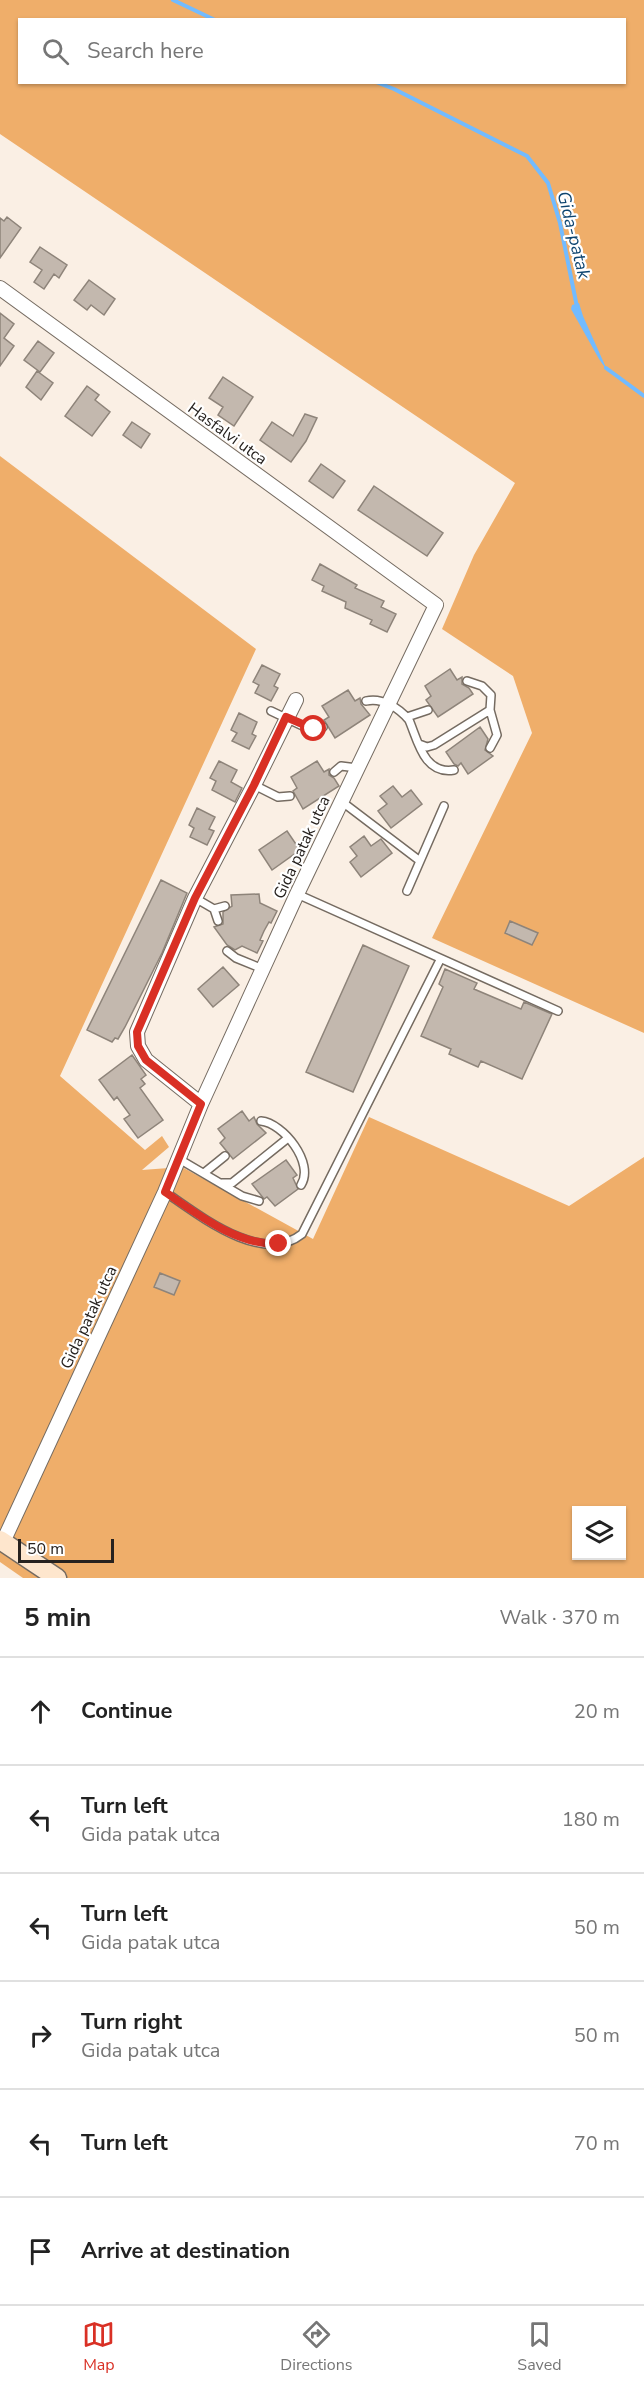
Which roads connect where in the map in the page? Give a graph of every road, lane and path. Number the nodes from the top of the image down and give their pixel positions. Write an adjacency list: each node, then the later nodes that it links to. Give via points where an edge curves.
1 (0, 288): 2 (street, Hasfalvi utca)
2 (436, 605): 6 (street, Gida patak utca)
3 (467, 681): 8 (lane, via 476,682 489,692)
4 (296, 700): 10 (street)
5 (366, 701): 6 (lane)
6 (389, 703): 11 (lane); 15 (street, Gida patak utca)
7 (428, 710): 11 (lane)
8 (490, 710): 13 (lane, via 434,745); 14 (lane, via 497,735)
9 (271, 711): 10 (lane)
10 (286, 717): 12 (lane, via 307,728); 18 (street)
11 (407, 717): 13 (lane)
12 (322, 727)
13 (419, 744): 16 (lane, via 429,764)
14 (490, 748)
15 (357, 768): 17 (lane, via 341,766); 20 (street, Gida patak utca)
16 (454, 770)
17 (334, 772)
18 (254, 785): 19 (lane, via 278,797); 25 (street)
19 (290, 796)
20 (341, 801): 22 (lane); 24 (street, Gida patak utca)
21 (444, 806): 22 (lane)
22 (420, 861): 23 (lane)
23 (407, 891)
24 (297, 894): 30 (lane); 31 (street, Gida patak utca)
25 (195, 898): 27 (lane); 33 (street, via 137,1032 137,1040 146,1060)
26 (225, 906): 27 (lane)
27 (214, 909): 28 (lane)
28 (218, 921)
29 (227, 951): 31 (lane)
30 (440, 960): 32 (lane); 41 (lane, via 302,1234 279,1244 249,1241)
31 (263, 969): 33 (street, Gida patak utca)
32 (558, 1011)
33 (201, 1104): 37 (street, Gida patak utca)
34 (261, 1120): 35 (lane, via 276,1125)
35 (288, 1138): 39 (lane, via 232,1183); 40 (lane, via 305,1165)
36 (225, 1156): 38 (lane)
37 (179, 1159): 38 (lane); 41 (street, Gida patak utca)
38 (204, 1173): 39 (lane)
39 (222, 1183): 42 (lane, via 249,1200)
40 (301, 1185)
41 (165, 1192): 43 (street, Gida patak utca)
42 (259, 1201)
43 (2, 1541): 44 (main road)
44 (57, 1578)

